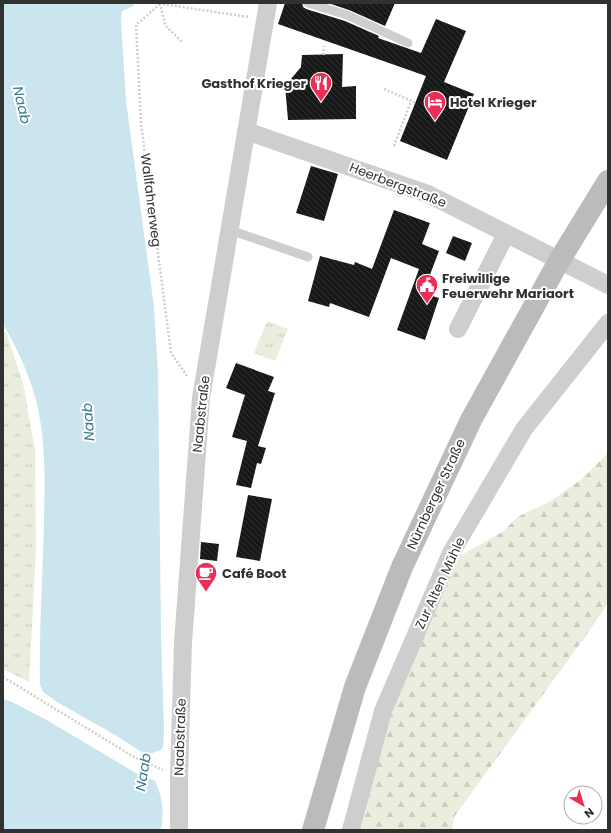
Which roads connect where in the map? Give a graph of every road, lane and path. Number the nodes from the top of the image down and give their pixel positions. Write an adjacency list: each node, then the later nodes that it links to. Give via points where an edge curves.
1 (155, 3): 3 (path)
2 (308, 3): 6 (lane, via 347,15)
3 (160, 4): 4 (path); 5 (path, via 165,25); 22 (path, Wallfahrerweg, via 136,25 141,123 171,353)
4 (267, 11): 12 (street, Naabstraße)
5 (182, 42)
6 (408, 43)
7 (324, 46): 8 (path)
8 (323, 54)
9 (384, 89): 10 (path)
10 (411, 101): 11 (path); 13 (path)
11 (416, 102)
12 (246, 131): 15 (street, Naabstraße); 16 (street, Heerbergstraße, via 428,194)
13 (394, 146)
14 (608, 181): 18 (main road, Nürnberger Straße)
15 (230, 230): 17 (lane); 22 (street, Naabstraße)
16 (506, 234): 18 (street, Heerbergstraße); 21 (street)
17 (308, 256)
18 (559, 261): 19 (street, Heerbergstraße); 26 (main road, Nürnberger Straße, via 471,420 402,566 355,687)
19 (608, 285)
20 (608, 323): 27 (street, Zur Alten Mühle, via 524,429 451,553 383,711)
21 (458, 329)
22 (202, 398): 25 (street, Naabstraße, via 183,643)
23 (3, 677): 24 (path, via 134,757)
24 (155, 767)
25 (179, 830)
26 (313, 830)
27 (351, 830)

